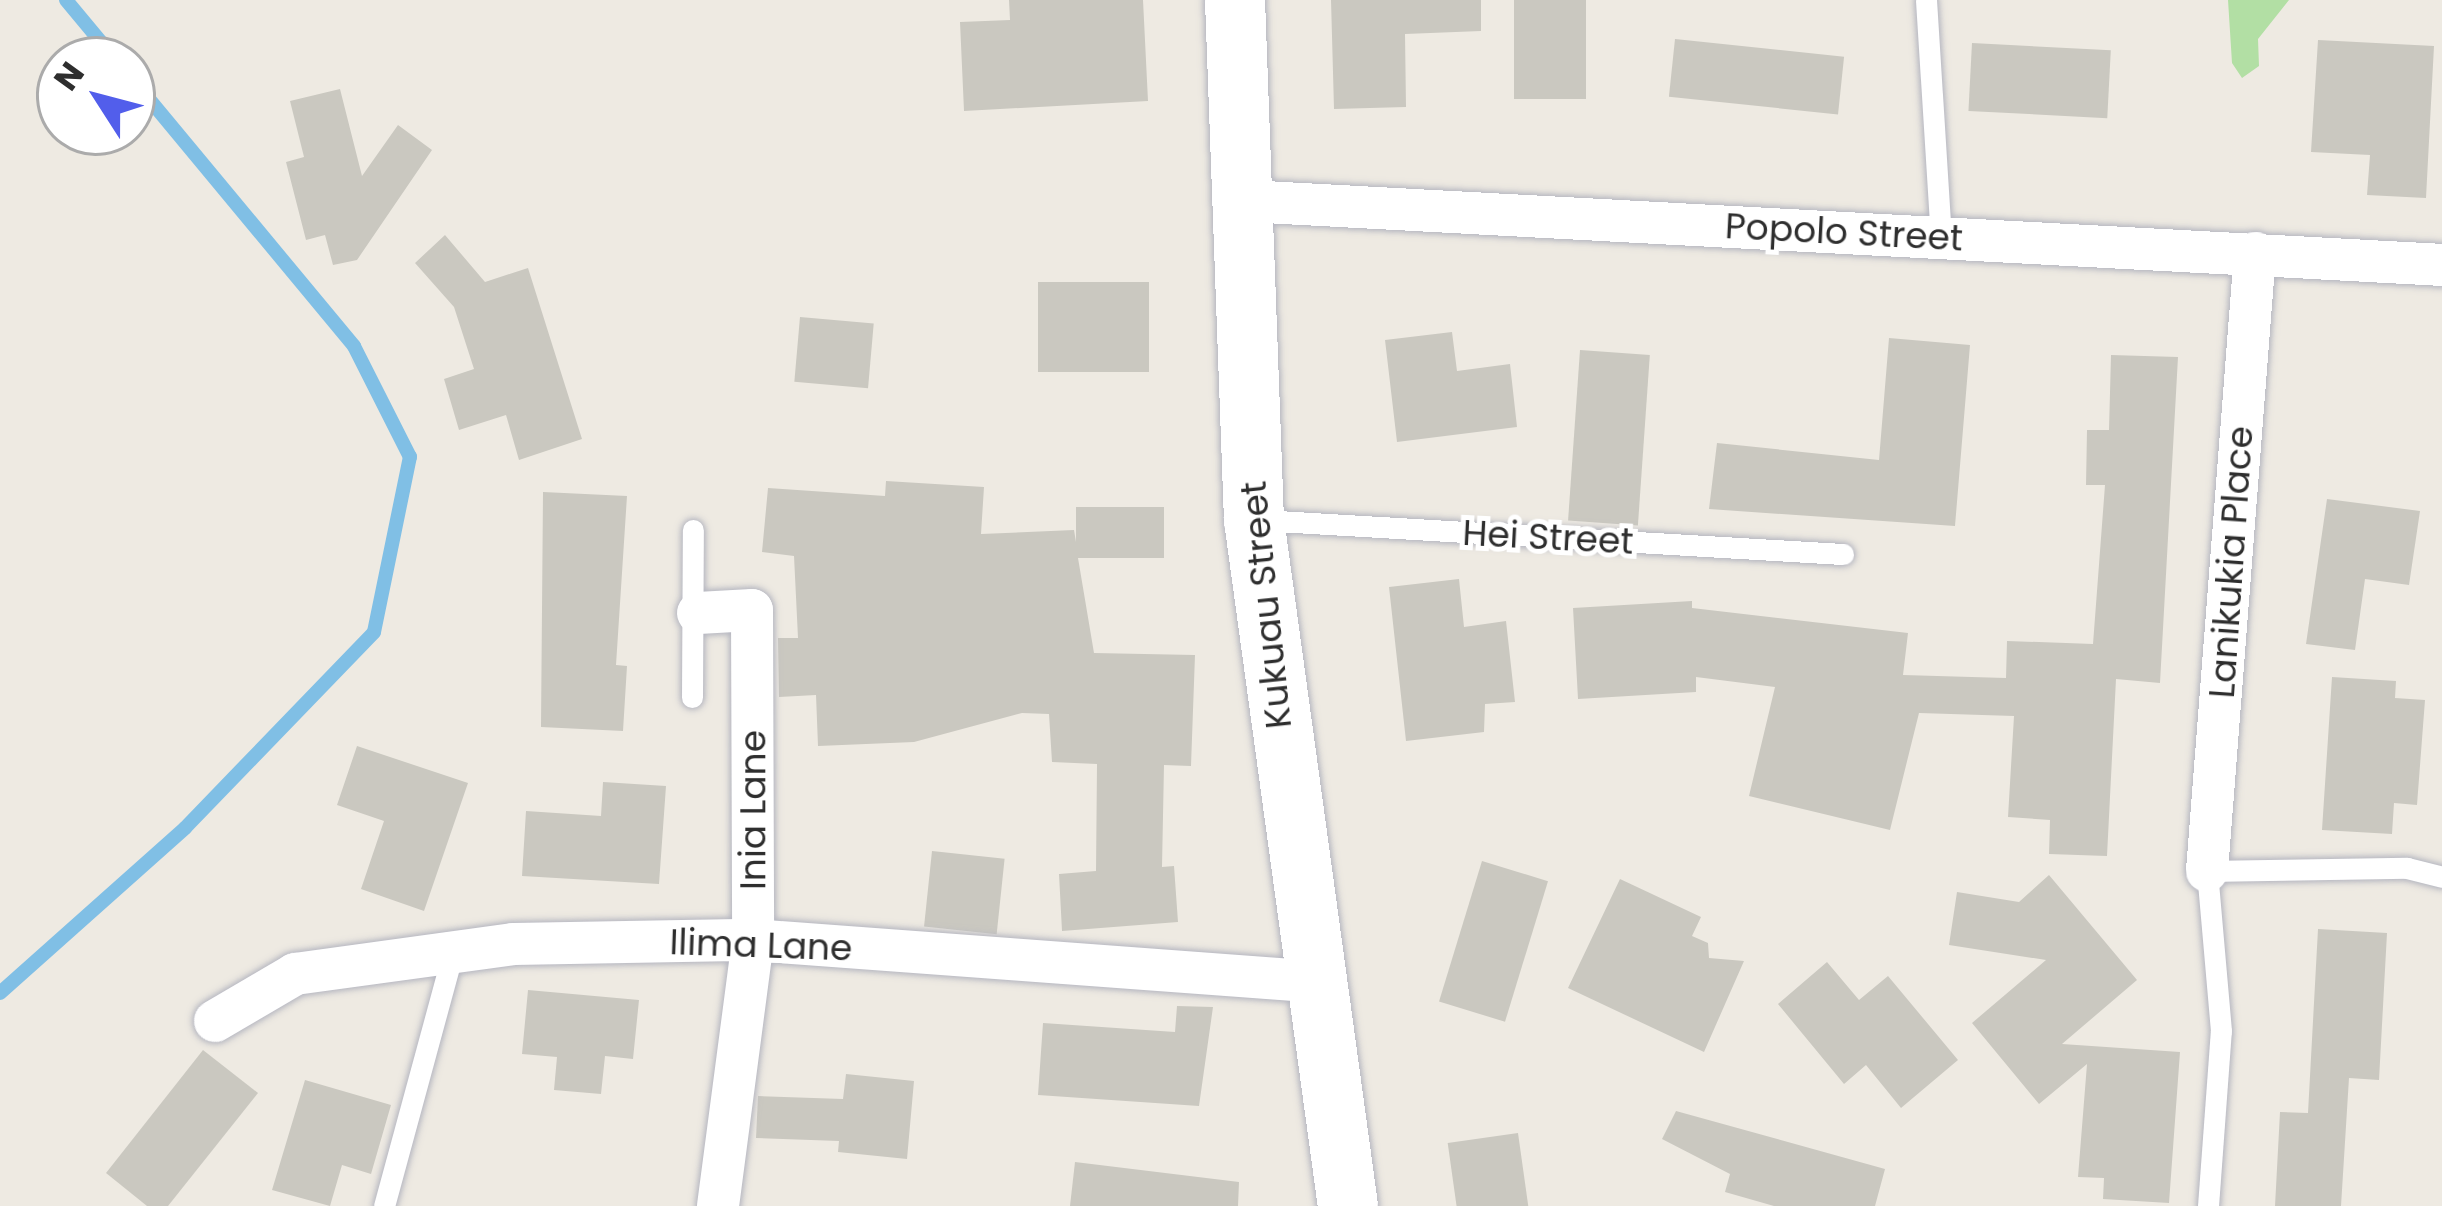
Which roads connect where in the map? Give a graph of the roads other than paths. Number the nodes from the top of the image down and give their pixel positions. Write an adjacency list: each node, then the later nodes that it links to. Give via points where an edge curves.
1 (1234, 0): 3 (street, Kukuau Street)
2 (1926, 0): 4 (lane)
3 (1246, 201): 4 (street, Popolo Street); 7 (street, Kukuau Street)
4 (1941, 236): 5 (street, Popolo Street)
5 (2255, 253): 6 (street, Popolo Street); 12 (street, Lanikukia Place)
6 (2442, 265)
7 (1254, 520): 9 (lane, Hei Street); 16 (street, Kukuau Street, via 1281,754)
8 (693, 530): 10 (lane)
9 (1843, 554)
10 (698, 613): 11 (lane); 14 (street, Inia Lane, via 752,610)
11 (692, 698)
12 (2207, 871): 13 (lane, via 2407,868); 21 (lane, via 2221,1031)
13 (2442, 877)
14 (753, 940): 15 (street, Ilima Lane); 16 (street, Ilima Lane); 19 (street, Inia Lane)
15 (454, 949): 17 (street, Ilima Lane, via 296,974); 18 (lane)
16 (1320, 982): 20 (street, Kukuau Street)
17 (214, 1022)
18 (384, 1206)
19 (718, 1206)
20 (1348, 1206)
21 (2208, 1206)

